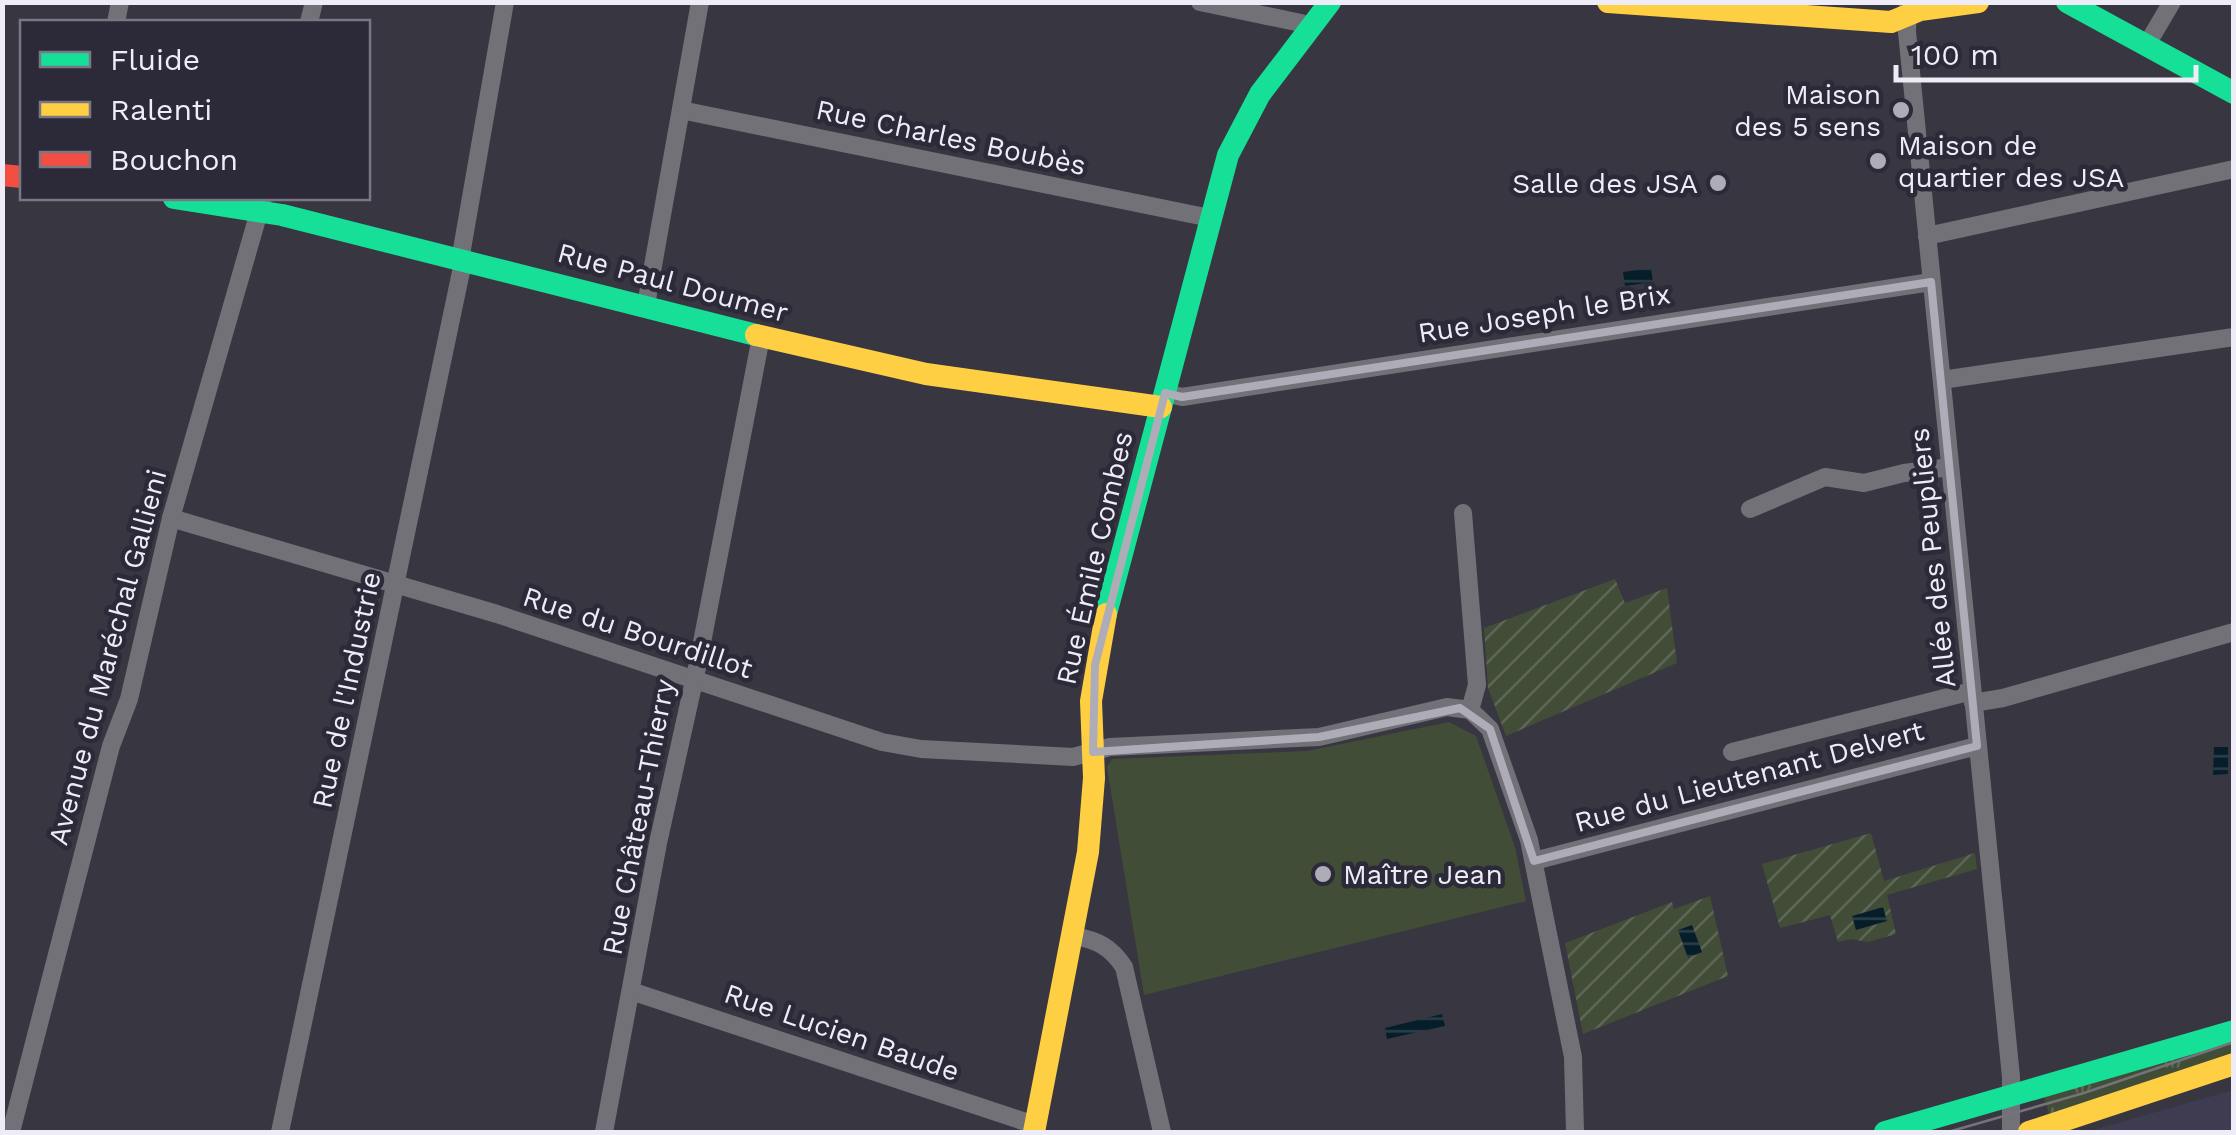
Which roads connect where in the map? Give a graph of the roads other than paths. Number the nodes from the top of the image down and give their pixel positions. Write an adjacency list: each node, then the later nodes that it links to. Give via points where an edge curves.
1 (505, 2): 19 (street, Rue de l'Industrie)
2 (700, 2): 13 (street)
3 (1200, 2): 10 (street)
4 (1330, 2): 10 (street, Rue Émile Combes)
5 (1608, 2): 9 (street, via 1891,22)
6 (1978, 2): 9 (street)
7 (2067, 2): 11 (street)
8 (2172, 2): 11 (street)
9 (1908, 9): 18 (street, Allée des Peupliers)
10 (1308, 28): 17 (street, Rue Émile Combes, via 1241,123)
11 (2146, 46): 12 (street)
12 (2234, 93)
13 (682, 110): 17 (street, Rue Charles Boubès); 21 (street)
14 (2234, 168): 18 (street)
15 (203, 200): 16 (street, Rue Paul Doumer)
16 (261, 204): 19 (street, Rue Paul Doumer); 29 (street, Avenue du Maréchal Gallieni)
17 (1210, 218): 25 (street, Rue Émile Combes)
18 (1927, 236): 20 (street, Allée des Peupliers)
19 (462, 258): 21 (street, Rue Paul Doumer); 30 (street, Rue de l'Industrie)
20 (1932, 282): 24 (street, Allée des Peupliers); 25 (street, Rue Joseph le Brix)
21 (646, 306): 22 (street, Rue Paul Doumer)
22 (761, 337): 25 (street, Rue Paul Doumer, via 926,374); 32 (street, Rue Château-Thierry)
23 (2234, 337): 24 (street)
24 (1942, 380): 26 (street, Allée des Peupliers)
25 (1163, 400): 36 (street, Rue Émile Combes, via 1095,665)
26 (1950, 467): 27 (street, via 1864,483 1825,478); 33 (street, Allée des Peupliers)
27 (1750, 509)
28 (1463, 514): 34 (street, via 1477,685)
29 (172, 518): 30 (street, Rue du Bourdillot); 45 (street, Avenue du Maréchal Gallieni)
30 (396, 586): 32 (street, Rue du Bourdillot); 46 (street, Rue de l'Industrie)
31 (2234, 632): 33 (street, via 2003,698)
32 (693, 678): 36 (street, Rue du Bourdillot, via 882,742 921,749); 40 (street, Rue Château-Thierry)
33 (1973, 697): 35 (street, Allée des Peupliers); 37 (street)
34 (1470, 710): 36 (street, Rue du Bourdillot, via 1447,707 1319,737); 38 (street, via 1490,729)
35 (1977, 746): 38 (street, Rue du Lieutenant Delvert); 43 (street, Allée des Peupliers)
36 (1094, 752): 39 (street, Rue Émile Combes)
37 (1732, 752)
38 (1534, 860): 49 (street, via 1572,1057)
39 (1074, 936): 44 (street, Rue Émile Combes); 48 (street, via 1103,944 1124,967)
40 (631, 991): 44 (street, Rue Lucien Baude); 47 (street, Rue Château-Thierry)
41 (2234, 1030): 43 (street)
42 (2234, 1064): 52 (street)
43 (2013, 1096): 50 (street); 51 (street, Allée des Peupliers)
44 (1034, 1129)
45 (11, 1132)
46 (280, 1132)
47 (604, 1132)
48 (1162, 1132)
49 (1575, 1132)
50 (1885, 1132)
51 (2011, 1132)
52 (2029, 1132)

